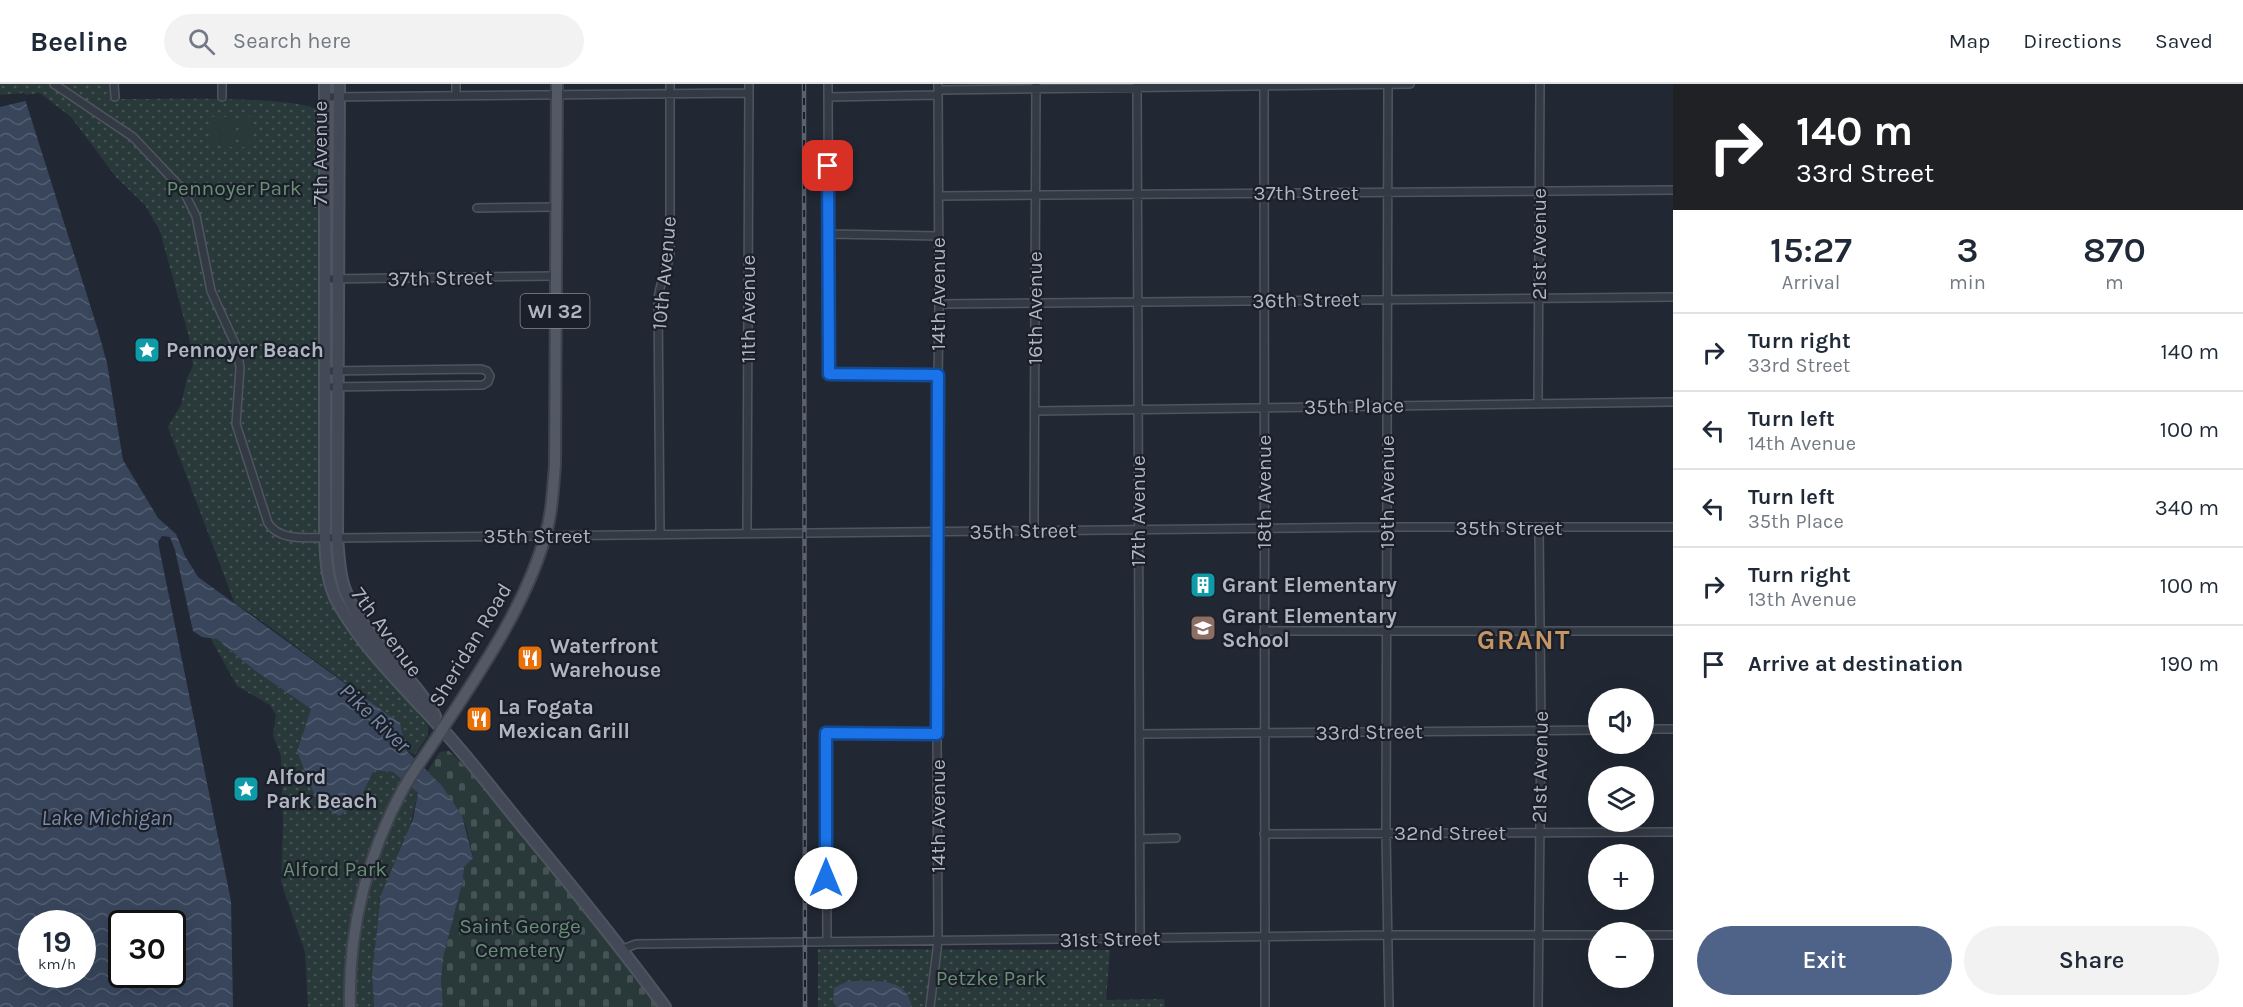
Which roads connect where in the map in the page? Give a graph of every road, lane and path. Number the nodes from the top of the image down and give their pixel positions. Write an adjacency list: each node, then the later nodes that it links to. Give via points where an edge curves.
1 (54, 84): 68 (street, 35th Street, via 133,137 183,190 196,216 211,291 237,348 240,368 236,424 268,523 283,535)
2 (114, 84): 21 (street)
3 (222, 84): 24 (street)
4 (325, 84): 22 (street, 7th Avenue)
5 (339, 84): 23 (street, 7th Avenue)
6 (456, 84): 20 (street)
7 (670, 84): 18 (street, 10th Avenue)
8 (749, 84): 19 (street, 11th Avenue)
9 (828, 84): 25 (street)
10 (1388, 84): 11 (street); 13 (street); 28 (street, 19th Avenue)
11 (1410, 84)
12 (1540, 84): 27 (street, 21st Avenue)
13 (1264, 85): 15 (street); 30 (street, 18th Avenue)
14 (1036, 86): 15 (street); 17 (street); 31 (street, 16th Avenue)
15 (1137, 86): 29 (street, 17th Avenue)
16 (557, 90): 18 (street); 20 (street); 33 (main road, Sheridan Road / WI 32)
17 (938, 90): 25 (street); 32 (street, 14th Avenue)
18 (670, 93): 19 (street); 66 (street, 10th Avenue, via 670,255 658,300)
19 (749, 93): 65 (street, 11th Avenue)
20 (456, 96): 23 (street)
21 (115, 97)
22 (325, 97): 23 (street); 38 (street, 7th Avenue)
23 (339, 97): 39 (street, 7th Avenue)
24 (222, 98)
25 (828, 98): 35 (street)
26 (1673, 190): 27 (street, 37th Street)
27 (1539, 191): 28 (street, 37th Street); 41 (street, 21st Avenue)
28 (1388, 193): 30 (street, 37th Street); 42 (street, 19th Avenue)
29 (1137, 194): 30 (street, 37th Street); 31 (street, 37th Street); 44 (street, 17th Avenue)
30 (1264, 194): 43 (street, 18th Avenue)
31 (1036, 195): 32 (street, 37th Street); 45 (street, 16th Avenue)
32 (939, 196): 36 (street, 14th Avenue)
33 (556, 207): 34 (street); 37 (main road, Sheridan Road / WI 32)
34 (477, 208)
35 (828, 234): 36 (street); 49 (street, via 829,374)
36 (939, 236): 46 (street, 14th Avenue)
37 (555, 276): 39 (street, 37th Street); 67 (main road, Sheridan Road / WI 32, via 555,465)
38 (325, 279): 39 (street, 37th Street); 47 (street, 7th Avenue)
39 (340, 279): 48 (street, 7th Avenue)
40 (1673, 297): 41 (street, 36th Street)
41 (1539, 298): 42 (street, 36th Street); 53 (street, 21st Avenue)
42 (1388, 300): 43 (street, 36th Street); 54 (street, 19th Avenue)
43 (1264, 301): 44 (street, 36th Street); 55 (street, 18th Avenue)
44 (1138, 302): 45 (street, 36th Street); 56 (street, 17th Avenue)
45 (1035, 303): 46 (street, 36th Street); 57 (street, 16th Avenue)
46 (939, 304): 49 (street, 14th Avenue)
47 (325, 370): 48 (street); 50 (street, 7th Avenue)
48 (338, 370): 51 (street, 7th Avenue); 51 (street, via 481,369 490,375 483,385)
49 (938, 375): 64 (street, 14th Avenue)
50 (325, 387): 51 (street); 68 (street, 7th Avenue)
51 (339, 387): 69 (street, 7th Avenue)
52 (1673, 402): 53 (street, 35th Place)
53 (1538, 404): 54 (street, 35th Place)
54 (1387, 406): 55 (street, 35th Place); 59 (street, 19th Avenue)
55 (1264, 408): 56 (street, 35th Place); 61 (street, 18th Avenue)
56 (1138, 409): 57 (street, 35th Place); 62 (street, 17th Avenue)
57 (1035, 411): 63 (street, 16th Avenue)
58 (1673, 527): 60 (street, 35th Street)
59 (1387, 528): 60 (street, 35th Street); 61 (street, 35th Street); 71 (street, 19th Avenue)
60 (1539, 528): 72 (street, 21st Avenue)
61 (1264, 529): 62 (street, 35th Street); 70 (street, 18th Avenue)
62 (1138, 530): 63 (street, 35th Street); 82 (street, 17th Avenue)
63 (1034, 531): 64 (street, 35th Street)
64 (936, 532): 65 (street, 35th Street); 81 (street, 14th Avenue)
65 (747, 534): 66 (street, 35th Street)
66 (660, 535): 67 (street, 35th Street)
67 (545, 536): 69 (street, 35th Street); 74 (main road, Sheridan Road / WI 32, via 526,589 504,631)
68 (325, 537): 69 (street, 35th Street); 74 (street, 7th Avenue, via 329,580 338,602 356,630)
69 (337, 538): 74 (street, 7th Avenue, via 339,568 347,597 364,624 426,699)
70 (1264, 631): 71 (street); 80 (street, 18th Avenue)
71 (1387, 631): 72 (street); 79 (street, 19th Avenue)
72 (1539, 631): 73 (street); 77 (street, 21st Avenue)
73 (1673, 631)
74 (442, 729): 98 (street, Sheridan Road); 99 (main road, WI 32, via 403,789 370,866 350,961)
75 (1654, 729): 76 (street)
76 (1673, 729)
77 (1541, 730): 78 (street, 33rd Street); 79 (street, 33rd Street); 84 (street, 21st Avenue)
78 (1588, 730)
79 (1387, 732): 80 (street, 33rd Street); 86 (street, 19th Avenue)
80 (1264, 733): 82 (street, 33rd Street); 85 (street, 18th Avenue)
81 (937, 734): 96 (street, 14th Avenue); 97 (street, via 826,733)
82 (1139, 734): 88 (street, 17th Avenue)
83 (1673, 832): 84 (street, 32nd Street)
84 (1539, 833): 86 (street, 32nd Street); 91 (street, 21st Avenue)
85 (1264, 834): 86 (street, 32nd Street); 94 (street, 18th Avenue)
86 (1386, 834): 90 (street, 19th Avenue)
87 (1176, 838): 88 (street)
88 (1140, 839): 95 (street, 17th Avenue)
89 (1673, 934): 93 (street)
90 (1388, 935): 91 (street, 31st Street); 94 (street, 31st Street); 103 (street, 19th Avenue)
91 (1539, 935): 92 (street, 31st Street); 104 (street, 21st Avenue)
92 (1588, 935)
93 (1654, 935)
94 (1264, 937): 95 (street, 31st Street); 102 (street, 18th Avenue)
95 (1140, 938): 96 (street, 31st Street)
96 (938, 941): 97 (street, 31st Street); 101 (street, 14th Avenue)
97 (827, 942): 98 (street, 31st Street, via 636,945)
98 (623, 949): 100 (street, Sheridan Road)
99 (350, 1007)
100 (665, 1007)
101 (930, 1007)
102 (1265, 1007)
103 (1389, 1007)
104 (1538, 1007)

